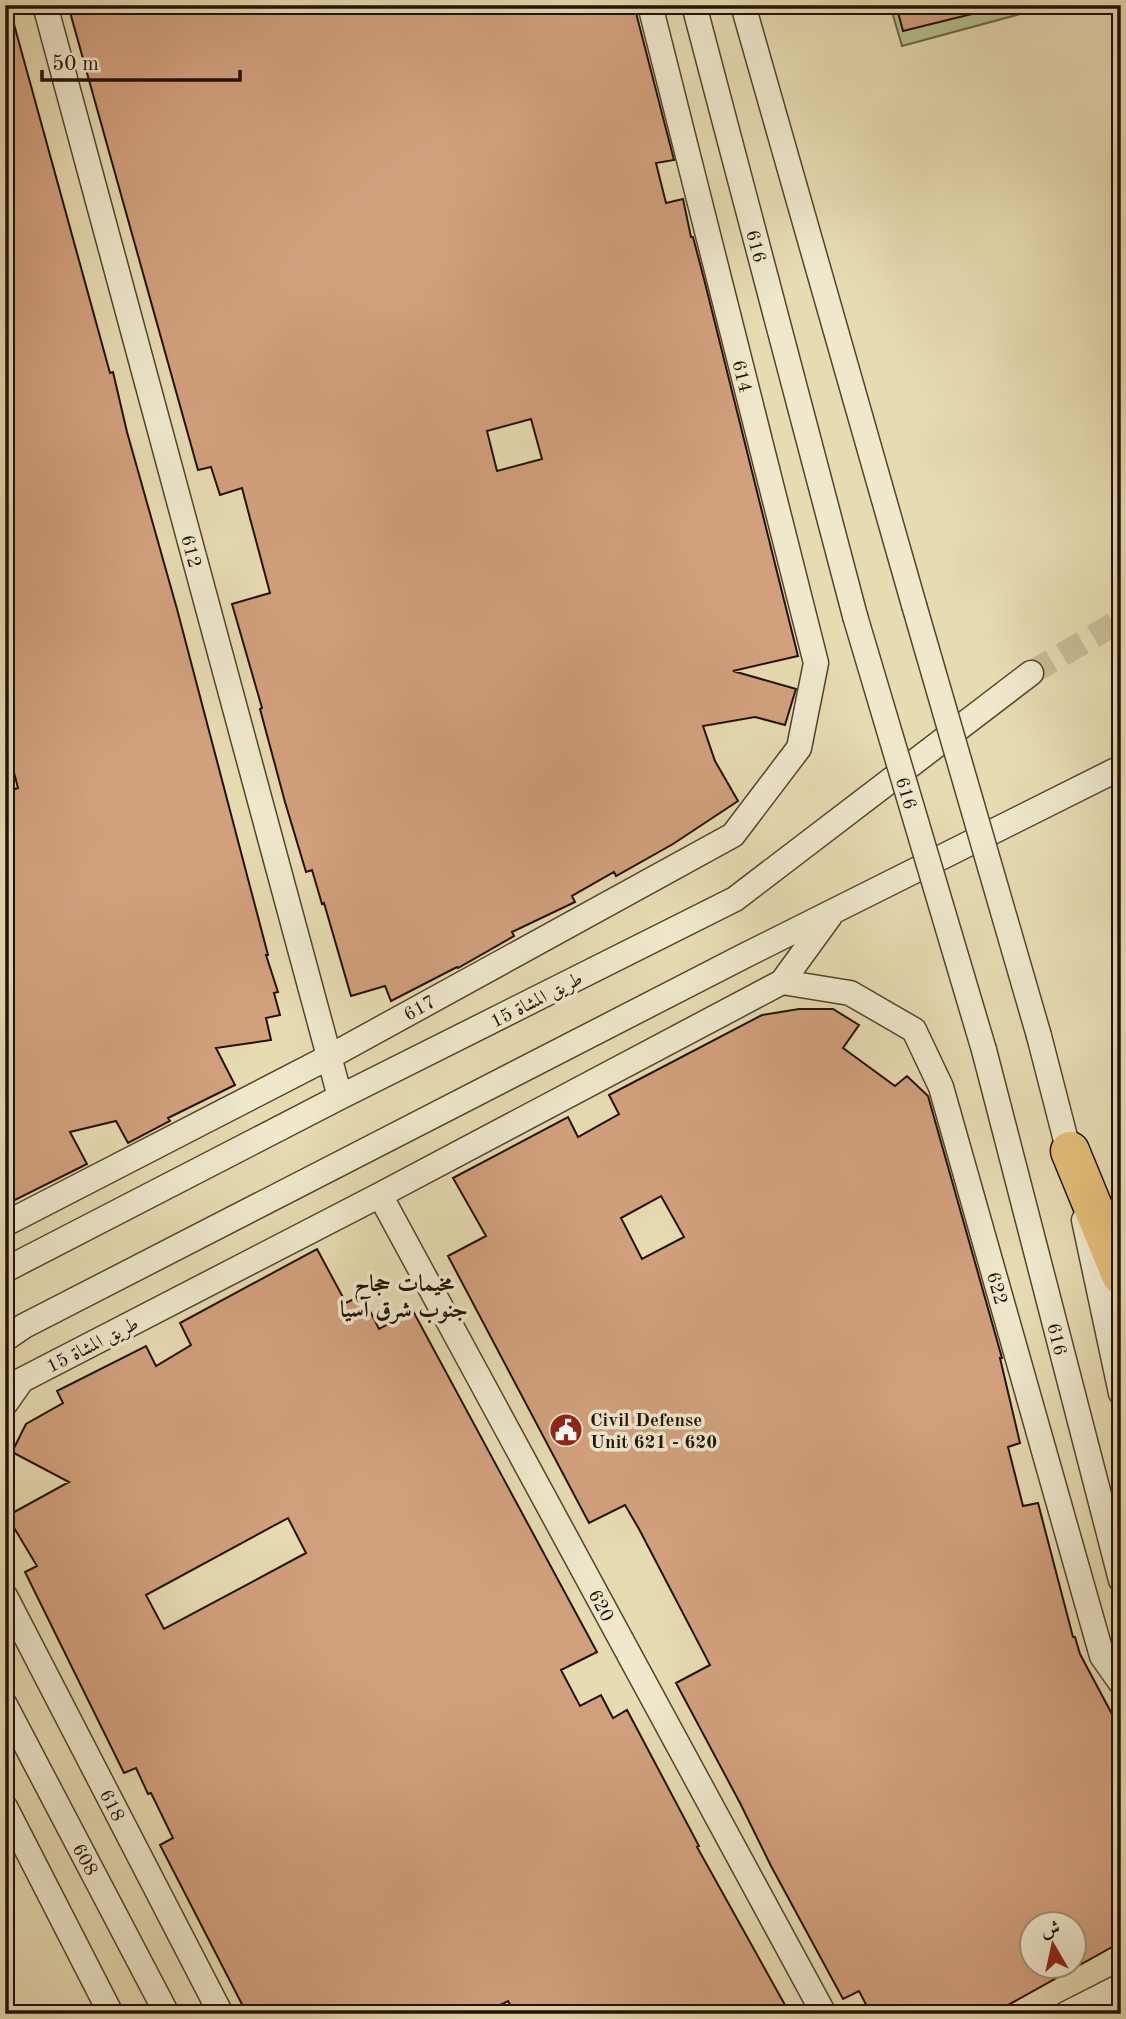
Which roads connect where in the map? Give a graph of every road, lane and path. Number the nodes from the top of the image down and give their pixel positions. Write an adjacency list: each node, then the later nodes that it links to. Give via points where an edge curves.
1 (45, 5): 10 (street, 612)
2 (650, 5): 6 (street, 614, via 816,663)
3 (694, 5): 20 (street, 616, bridge, via 855,616 984,1050)
4 (743, 5): 12 (street, bridge)
5 (1031, 673): 11 (street, طريق المشاة 15, via 735,899)
6 (799, 748): 10 (street, 617, via 733,835)
7 (1118, 769): 8 (street, طريق المشاة 15)
8 (832, 913): 9 (street, طريق المشاة 15); 17 (street, طريق المشاة 15)
9 (782, 982): 13 (street, طريق المشاة 15); 22 (street, 622, via 850,993 914,1030 941,1087 1102,1656)
10 (329, 1057): 11 (street, 612); 14 (street, 617)
11 (340, 1097): 15 (street, طريق المشاة 15)
12 (1070, 1151): 16 (main road); 18 (street)
13 (380, 1195): 19 (street, طريق المشاة 15, via 22,1380); 29 (street, 620)
14 (5, 1224)
15 (5, 1270)
16 (1121, 1275)
17 (15, 1332)
18 (1121, 1393)
19 (5, 1404)
20 (1121, 1580)
21 (5, 1596): 28 (street, 618)
22 (1121, 1682)
23 (5, 1705): 27 (street, 608)
24 (5, 1807): 26 (street)
25 (1121, 1986): 30 (street)
26 (111, 2014)
27 (167, 2014)
28 (221, 2014)
29 (824, 2014)
30 (1066, 2014)

